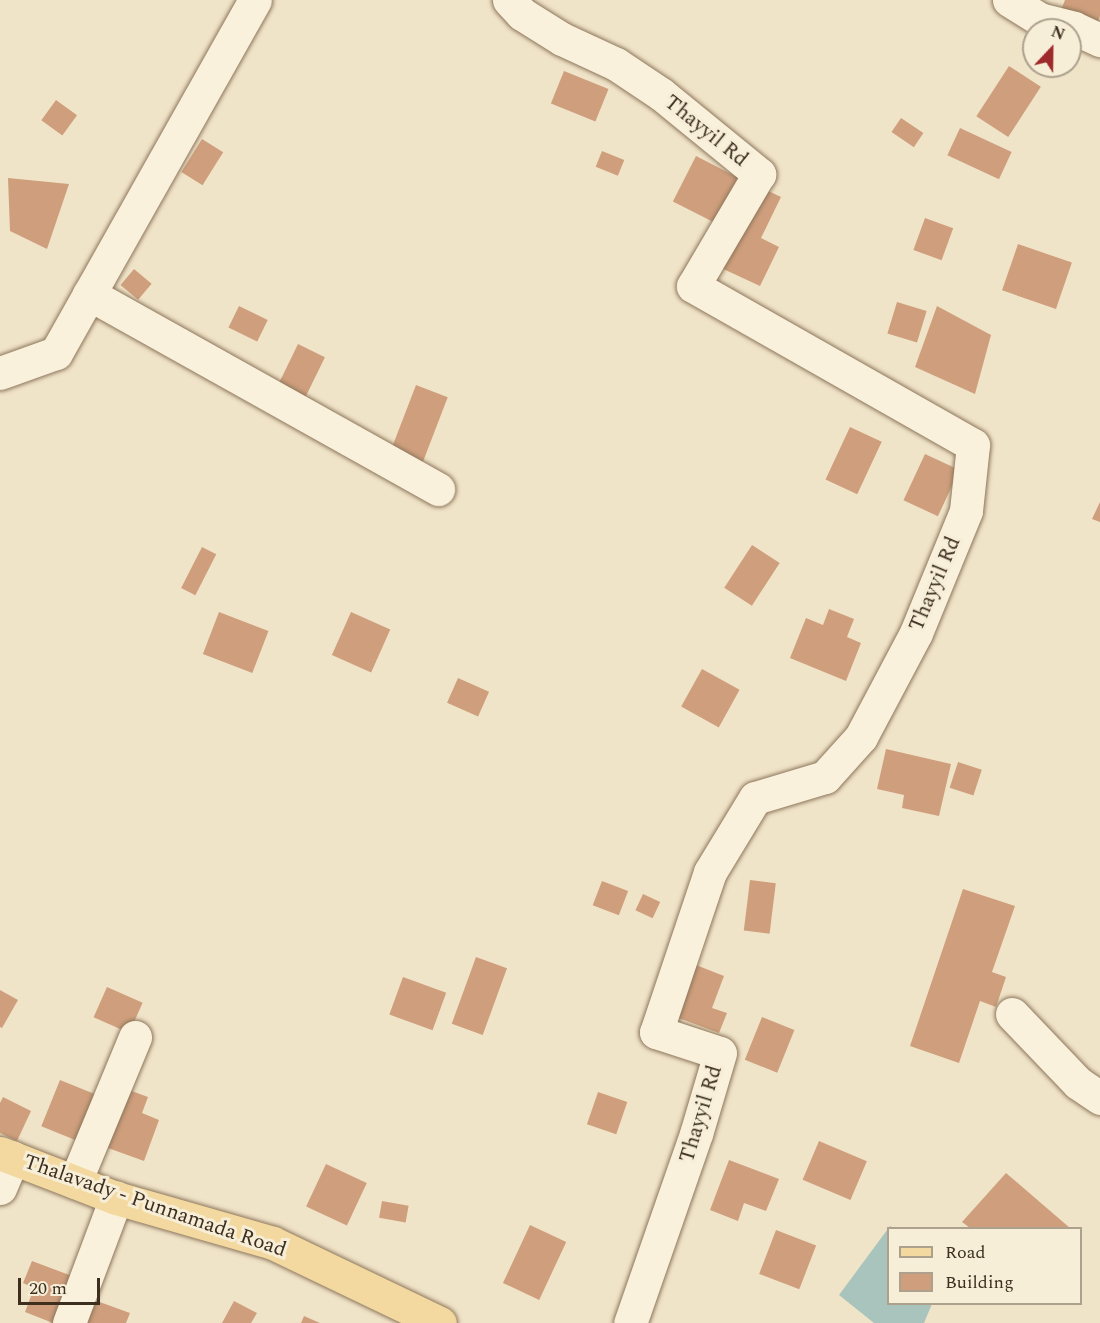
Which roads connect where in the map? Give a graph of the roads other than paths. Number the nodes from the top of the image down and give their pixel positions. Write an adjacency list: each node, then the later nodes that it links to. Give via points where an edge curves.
1 (255, 0): 5 (street)
2 (508, 0): 17 (street, Thayyil Rd, via 522,14 562,39 616,64 661,94 759,174 693,286 973,445 966,511 916,633 861,737 825,777 755,798 710,872 656,1032 720,1053)
3 (1009, 0): 4 (street, via 1039,19)
4 (1100, 40)
5 (89, 294): 6 (street, via 56,353); 7 (street)
6 (0, 373)
7 (438, 489)
8 (1012, 1014): 10 (street, via 1078,1083)
9 (135, 1037): 12 (street)
10 (1100, 1098)
11 (6, 1155): 12 (main road, Thalavady - Punnamada Road); 13 (street)
12 (75, 1182): 14 (main road, Thalavady - Punnamada Road)
13 (0, 1188)
14 (116, 1198): 15 (street); 16 (main road, Thalavady - Punnamada Road, via 273,1243)
15 (69, 1323)
16 (440, 1323)
17 (630, 1323)

